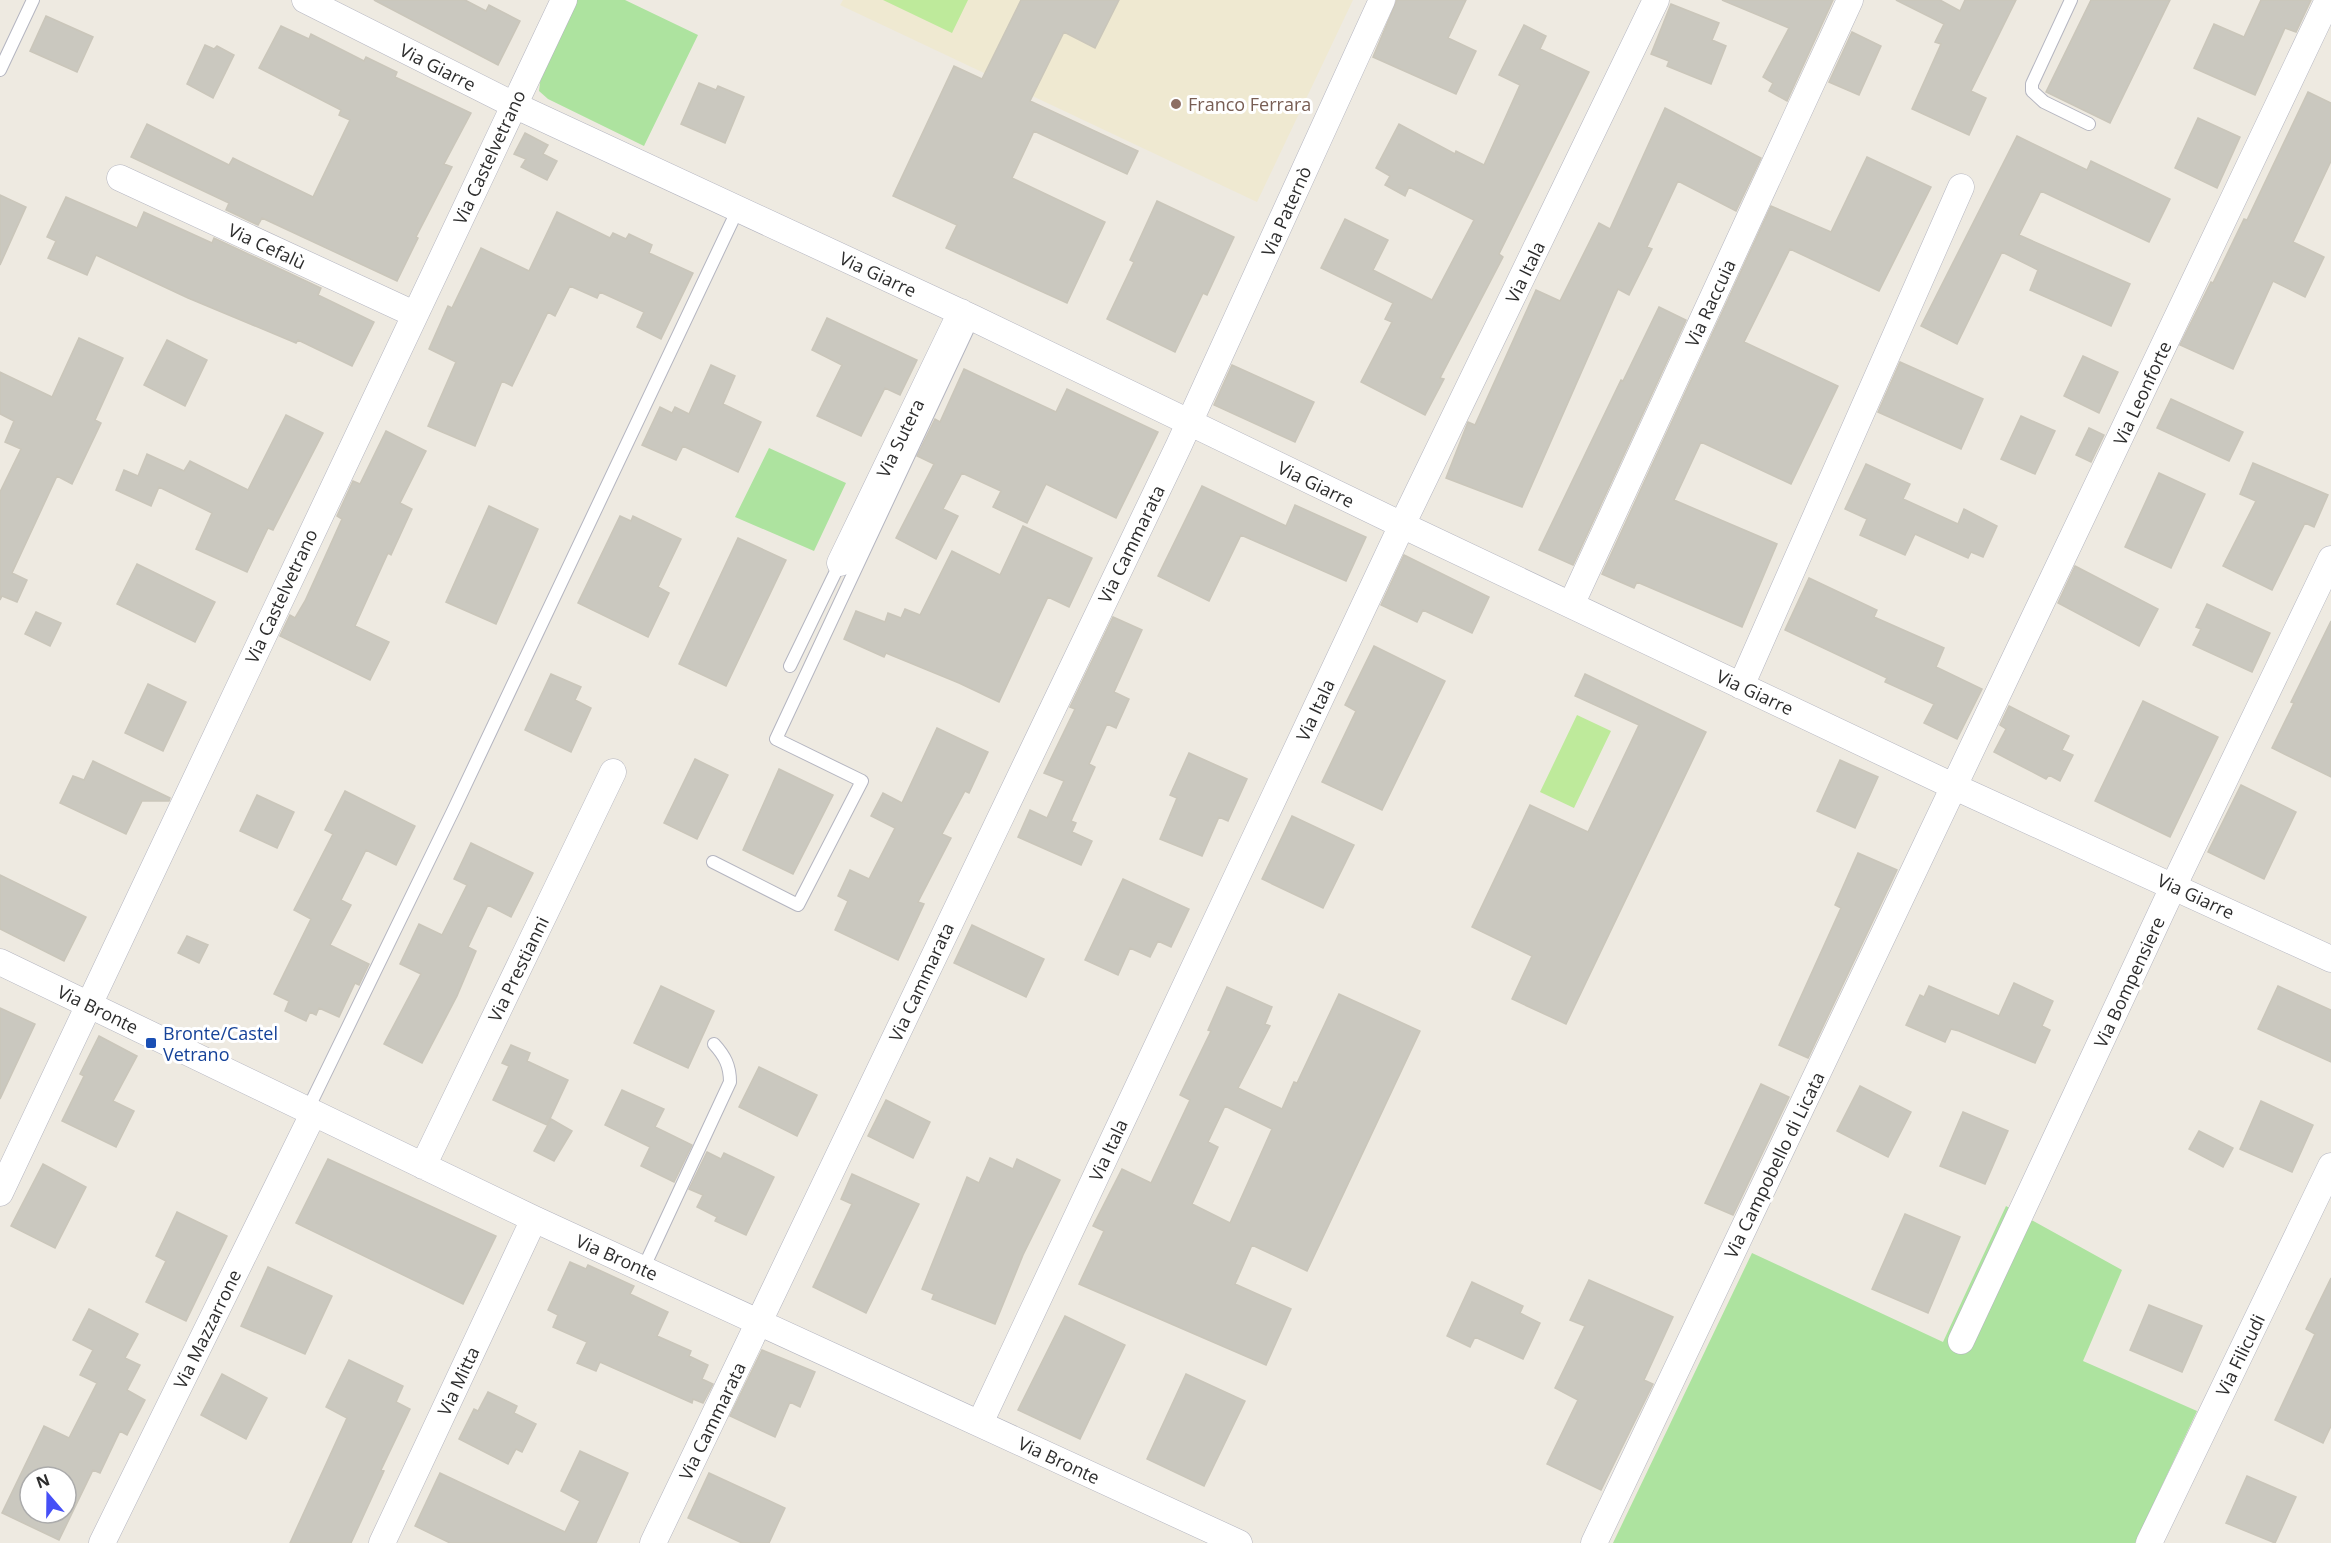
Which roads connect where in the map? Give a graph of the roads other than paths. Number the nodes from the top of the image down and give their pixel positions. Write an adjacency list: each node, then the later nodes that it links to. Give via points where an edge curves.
1 (33, 0): 9 (lane)
2 (305, 0): 10 (street, Via Giarre)
3 (564, 0): 10 (street, Via Castelvetrano)
4 (1382, 0): 17 (street, Via Paternò)
5 (1656, 0): 18 (street, Via Itala)
6 (1850, 0): 21 (street, Via Raccuia)
7 (2072, 0): 11 (lane, via 2032,91 2044,102)
8 (2328, 0): 25 (street, Via Leonforte)
9 (0, 70)
10 (514, 105): 14 (street, Via Giarre); 15 (street, Via Castelvetrano)
11 (2089, 123)
12 (120, 178): 15 (street, Via Cefalù)
13 (1961, 187): 23 (street)
14 (738, 209): 16 (street, Via Giarre); 32 (lane)
15 (414, 314): 30 (street, Via Castelvetrano)
16 (967, 315): 17 (street, Via Giarre); 20 (street, Via Sutera); 26 (lane, via 776,740 861,781 798,905)
17 (1190, 422): 18 (street, Via Giarre); 38 (street, Via Cammarata)
18 (1402, 525): 21 (street, Via Giarre); 40 (street, Via Itala)
19 (2331, 558): 27 (street, Via Bompensiere)
20 (840, 563): 22 (lane)
21 (1571, 605): 23 (street, Via Giarre)
22 (790, 666)
23 (1741, 686): 25 (street, Via Giarre)
24 (613, 772): 33 (street, Via Prestianni)
25 (1955, 787): 27 (street, Via Giarre); 45 (street, Via Campobello di Licata)
26 (713, 862)
27 (2174, 885): 28 (street, Via Giarre); 39 (street, Via Bompensiere)
28 (2331, 959)
29 (0, 962): 30 (street, Via Bronte)
30 (89, 1004): 32 (street, Via Bronte); 35 (street, Via Castelvetrano)
31 (714, 1044): 37 (lane, via 725,1056 730,1082)
32 (310, 1113): 33 (street, Via Bronte); 41 (street, Via Mazzarrone)
33 (423, 1166): 36 (street, Via Bronte)
34 (2331, 1166): 46 (street, Via Filicudi)
35 (0, 1193)
36 (534, 1219): 37 (street, Via Bronte); 42 (street, Via Mitta)
37 (643, 1269): 38 (street, Via Bronte)
38 (760, 1322): 40 (street, Via Bronte); 43 (street, Via Cammarata)
39 (1961, 1341)
40 (980, 1423): 44 (street, Via Bronte)
41 (102, 1543)
42 (382, 1543)
43 (653, 1543)
44 (1239, 1543)
45 (1594, 1543)
46 (2149, 1543)

